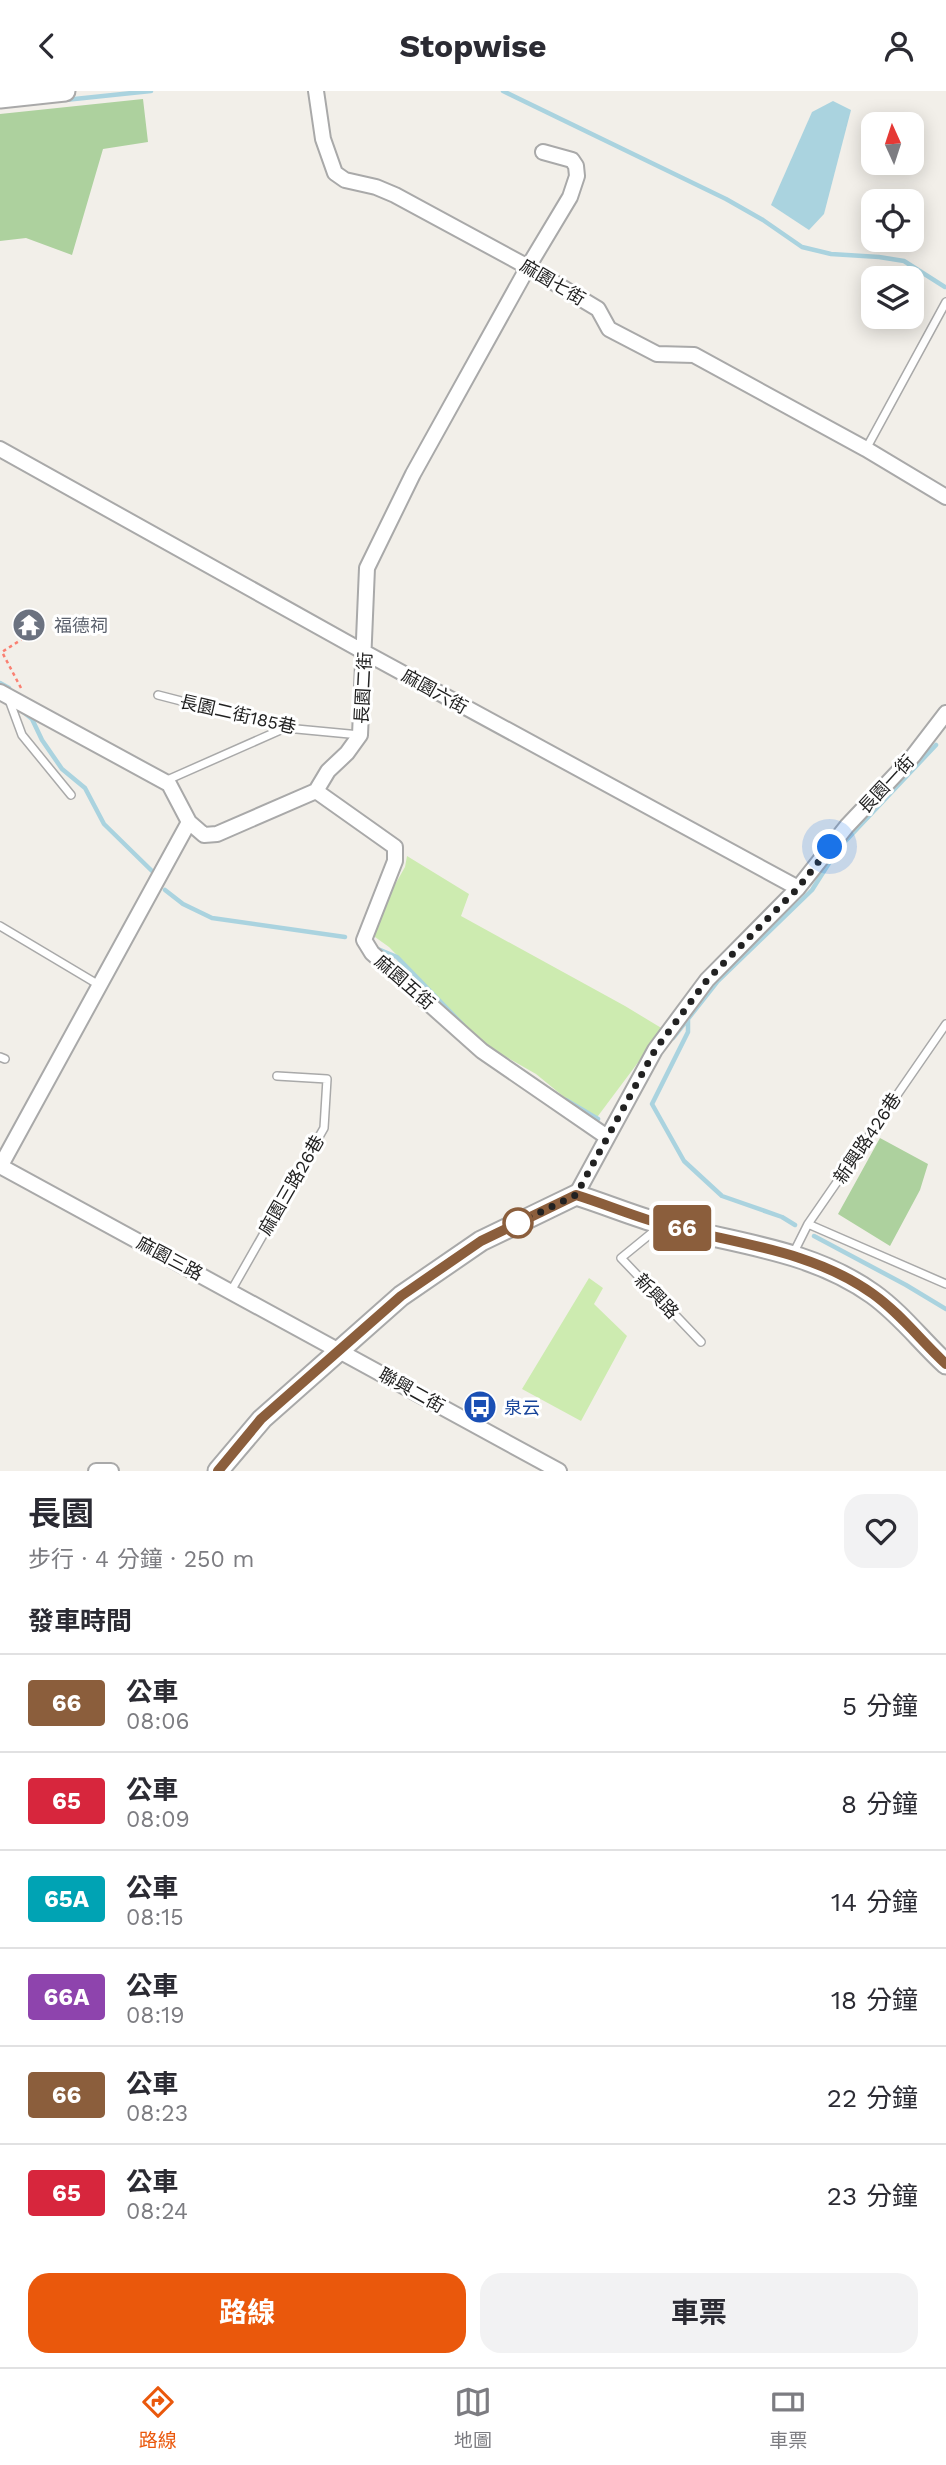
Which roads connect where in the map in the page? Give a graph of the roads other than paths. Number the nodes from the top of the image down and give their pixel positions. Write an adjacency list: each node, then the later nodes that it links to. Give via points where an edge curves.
1 (65, 91): 3 (street)
2 (316, 91): 5 (street, 麻園七街, via 323,139 335,173 395,195)
3 (0, 98)
4 (543, 152): 5 (street, 長園二街, via 572,160 577,176)
5 (528, 267): 8 (street, 麻園七街, via 598,309 608,329 657,354 694,355); 10 (street, 長園二街, via 412,474 367,568)
6 (946, 302): 8 (lane)
7 (0, 449): 10 (street, 麻園六街)
8 (866, 449): 9 (street, 麻園七街)
9 (946, 497)
10 (364, 652): 16 (street, 長園二街); 21 (street, 麻園六街)
11 (4, 694): 17 (street); 19 (lane, via 22,735)
12 (158, 695): 14 (lane, 長園二街185巷)
13 (946, 713): 15 (street, 長園一街)
14 (286, 728): 16 (lane, 長園二街185巷); 17 (lane)
15 (942, 728): 21 (street, 長園一街, via 847,826)
16 (360, 735): 18 (street, 長園二街)
17 (164, 781): 20 (street, via 173,788)
18 (316, 791): 20 (street, via 210,837); 26 (street, 麻園五街, via 395,848 395,861 364,940 372,953 482,1051)
19 (71, 795)
20 (189, 822): 23 (street)
21 (798, 888): 26 (street, 長園一街, via 707,980 655,1050)
22 (0, 926): 23 (lane)
23 (99, 986): 27 (street)
24 (946, 1024): 29 (lane, 新興路426巷)
25 (277, 1076): 33 (lane, 麻園三路26巷, via 327,1079 324,1128)
26 (607, 1137): 28 (street, 長園一街)
27 (0, 1166): 33 (street, 麻園三路)
28 (576, 1195): 30 (street); 35 (street, via 481,1241 401,1296)
29 (808, 1223): 31 (lane, 新興路426巷); 32 (lane)
30 (662, 1224): 31 (street); 34 (lane, 新興路, via 621,1258)
31 (793, 1254): 36 (street, via 871,1292)
32 (946, 1284)
33 (230, 1291): 35 (street, 麻園三路)
34 (701, 1342)
35 (339, 1349): 39 (street, via 261,1419); 40 (street, 聯興二街)
36 (946, 1364)
37 (96, 1471): 38 (street)
38 (111, 1471)
39 (218, 1471)
40 (559, 1471)

